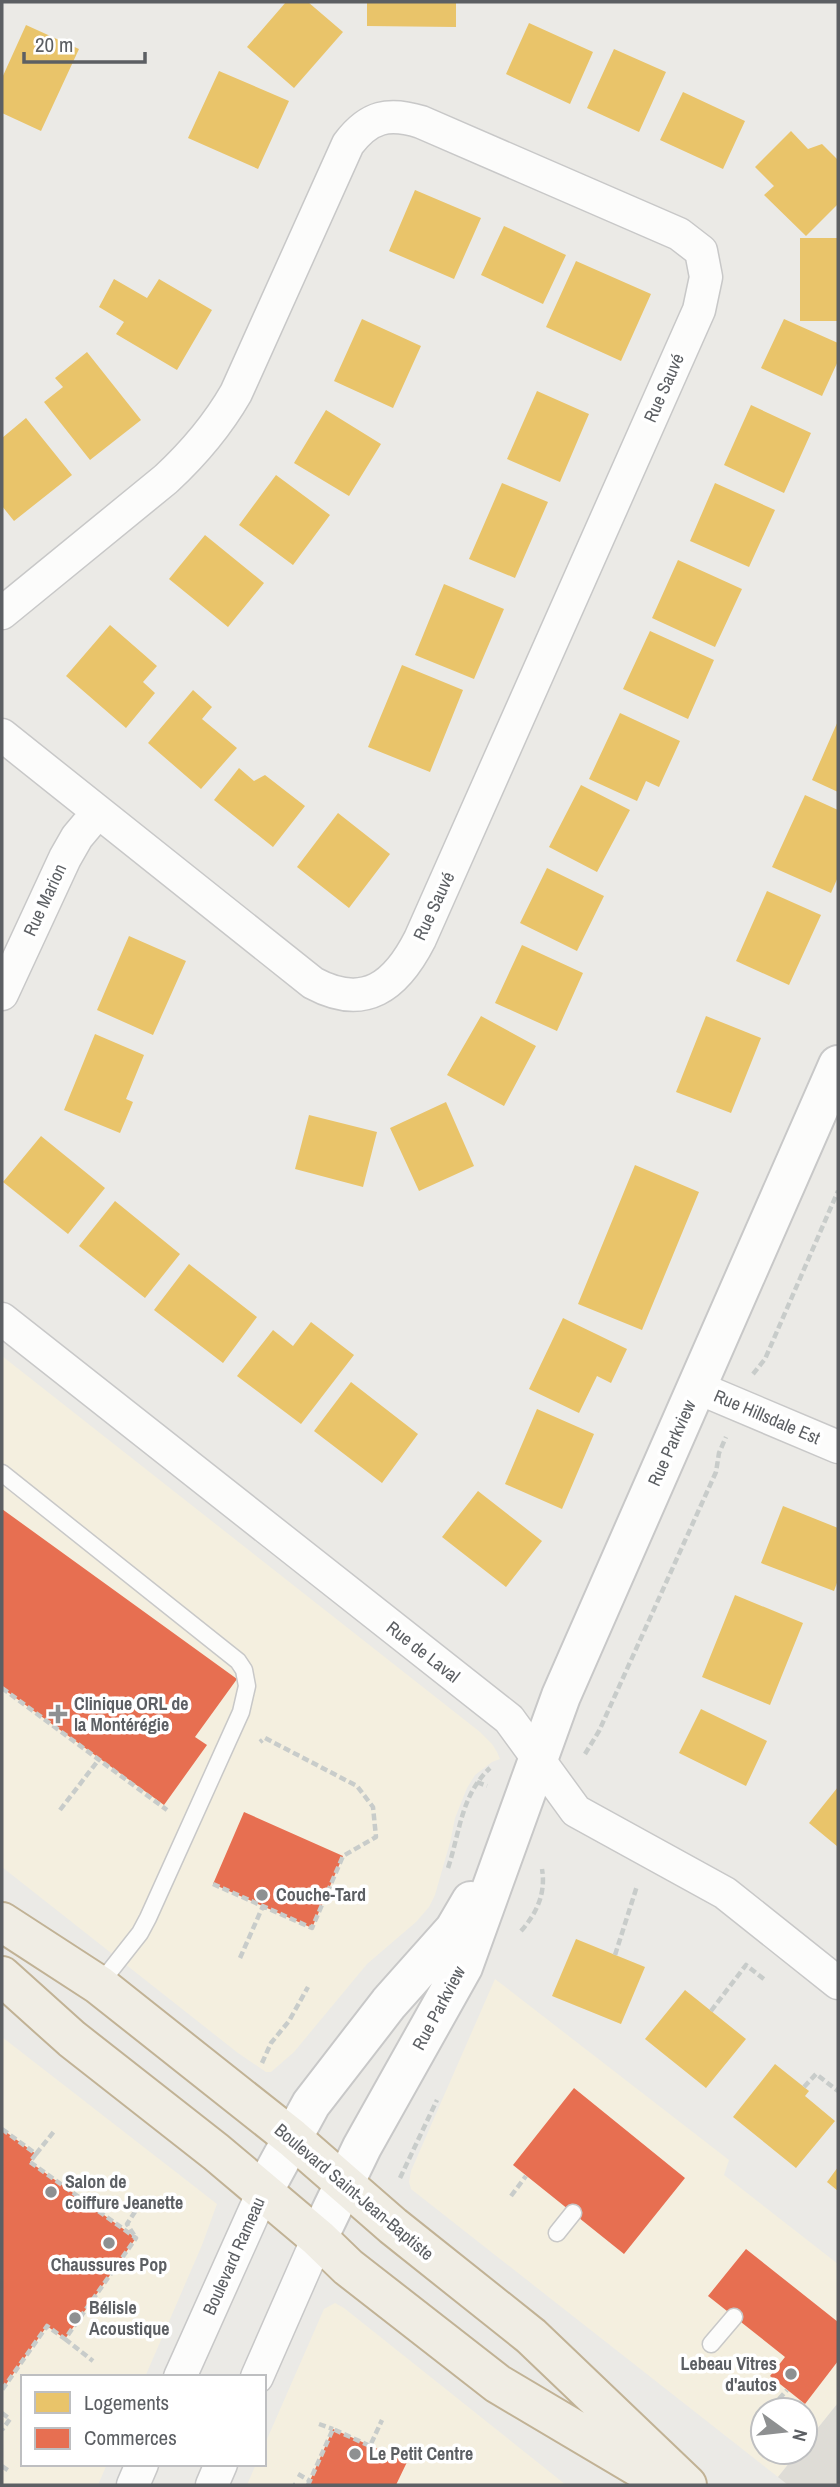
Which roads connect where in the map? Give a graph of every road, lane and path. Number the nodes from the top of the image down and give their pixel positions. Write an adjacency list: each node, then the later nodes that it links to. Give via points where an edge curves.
1 (2, 613): 3 (street, Rue Sauvé, via 166,479 216,426 236,393 348,144 366,125 392,116 421,122 679,234 701,251 706,277 699,310 430,916 394,979 361,995 345,996 313,983)
2 (2, 735): 3 (street, Rue Sauvé)
3 (98, 812): 4 (street, Rue Marion, via 65,858)
4 (2, 994)
5 (838, 1065): 9 (street, Rue Parkview)
6 (838, 1191): 8 (path, via 765,1359)
7 (2, 1319): 17 (street, Rue de Laval, via 509,1719)
8 (756, 1368)
9 (696, 1387): 10 (street, Rue Hillsdale Est); 17 (street, Rue Parkview, via 561,1696)
10 (838, 1447)
11 (719, 1453): 15 (path, via 716,1472)
12 (2, 1473): 14 (lane, via 238,1661 247,1686 242,1712)
13 (2, 1688): 16 (path)
14 (226, 1748): 25 (path, via 243,1755 265,1738 357,1786 373,1807 376,1837 344,1856 312,1928); 32 (lane, via 148,1917)
15 (587, 1751)
16 (100, 1758): 19 (path); 20 (path)
17 (538, 1760): 21 (street, Rue Parkview); 23 (street, Rue de Laval, via 576,1811)
18 (497, 1762): 22 (path, via 467,1801)
19 (164, 1805)
20 (60, 1810)
21 (515, 1824): 41 (street, Rue Parkview, via 454,1930 342,2063); 45 (street, Rue Parkview, via 463,1967)
22 (457, 1842)
23 (649, 1851): 27 (path); 31 (street, Rue de Laval, via 725,1893)
24 (213, 1884): 25 (path)
25 (263, 1906): 28 (path)
26 (2, 1922): 32 (highway, Boulevard Saint-Jean-Baptiste)
27 (615, 1955)
28 (240, 1958)
29 (2, 1976): 46 (highway, via 72,2039)
30 (765, 1980): 34 (path, via 746,1965)
31 (838, 1983)
32 (99, 1985): 41 (highway, Boulevard Saint-Jean-Baptiste)
33 (308, 1987): 35 (path, via 271,2043)
34 (711, 2011)
35 (257, 2074)
36 (804, 2087): 38 (path, via 816,2074)
37 (442, 2091): 44 (path)
38 (838, 2091)
39 (2, 2129): 42 (path)
40 (55, 2130): 42 (path)
41 (292, 2138): 45 (highway, Boulevard Saint-Jean-Baptiste); 46 (street, Boulevard Rameau)
42 (36, 2154): 51 (path, via 30,2162)
43 (526, 2176): 47 (path)
44 (400, 2178)
45 (345, 2183): 52 (street); 76 (highway, Boulevard Saint-Jean-Baptiste, via 531,2336)
46 (263, 2192): 52 (highway); 57 (street, Boulevard Rameau)
47 (510, 2196)
48 (142, 2201): 51 (path, via 127,2224)
49 (573, 2213): 50 (lane)
50 (557, 2233)
51 (136, 2238): 54 (path)
52 (318, 2238): 58 (street); 75 (highway, via 348,2267 498,2384)
53 (734, 2317): 55 (lane)
54 (65, 2339): 56 (path); 59 (path, via 47,2326)
55 (711, 2344)
56 (93, 2361)
57 (181, 2375)
58 (258, 2375)
59 (2, 2390)
60 (788, 2390): 61 (path)
61 (782, 2396)
62 (2, 2413): 66 (path, via 10,2419)
63 (382, 2420): 65 (path, via 370,2446)
64 (319, 2424): 65 (path)
65 (333, 2429): 72 (path)
66 (2, 2430)
67 (2, 2466): 70 (path)
68 (141, 2466): 73 (street)
69 (220, 2466): 74 (street)
70 (9, 2471)
71 (298, 2474): 72 (path)
72 (309, 2483)
73 (133, 2485)
74 (212, 2485)
75 (668, 2485)
76 (687, 2485)

